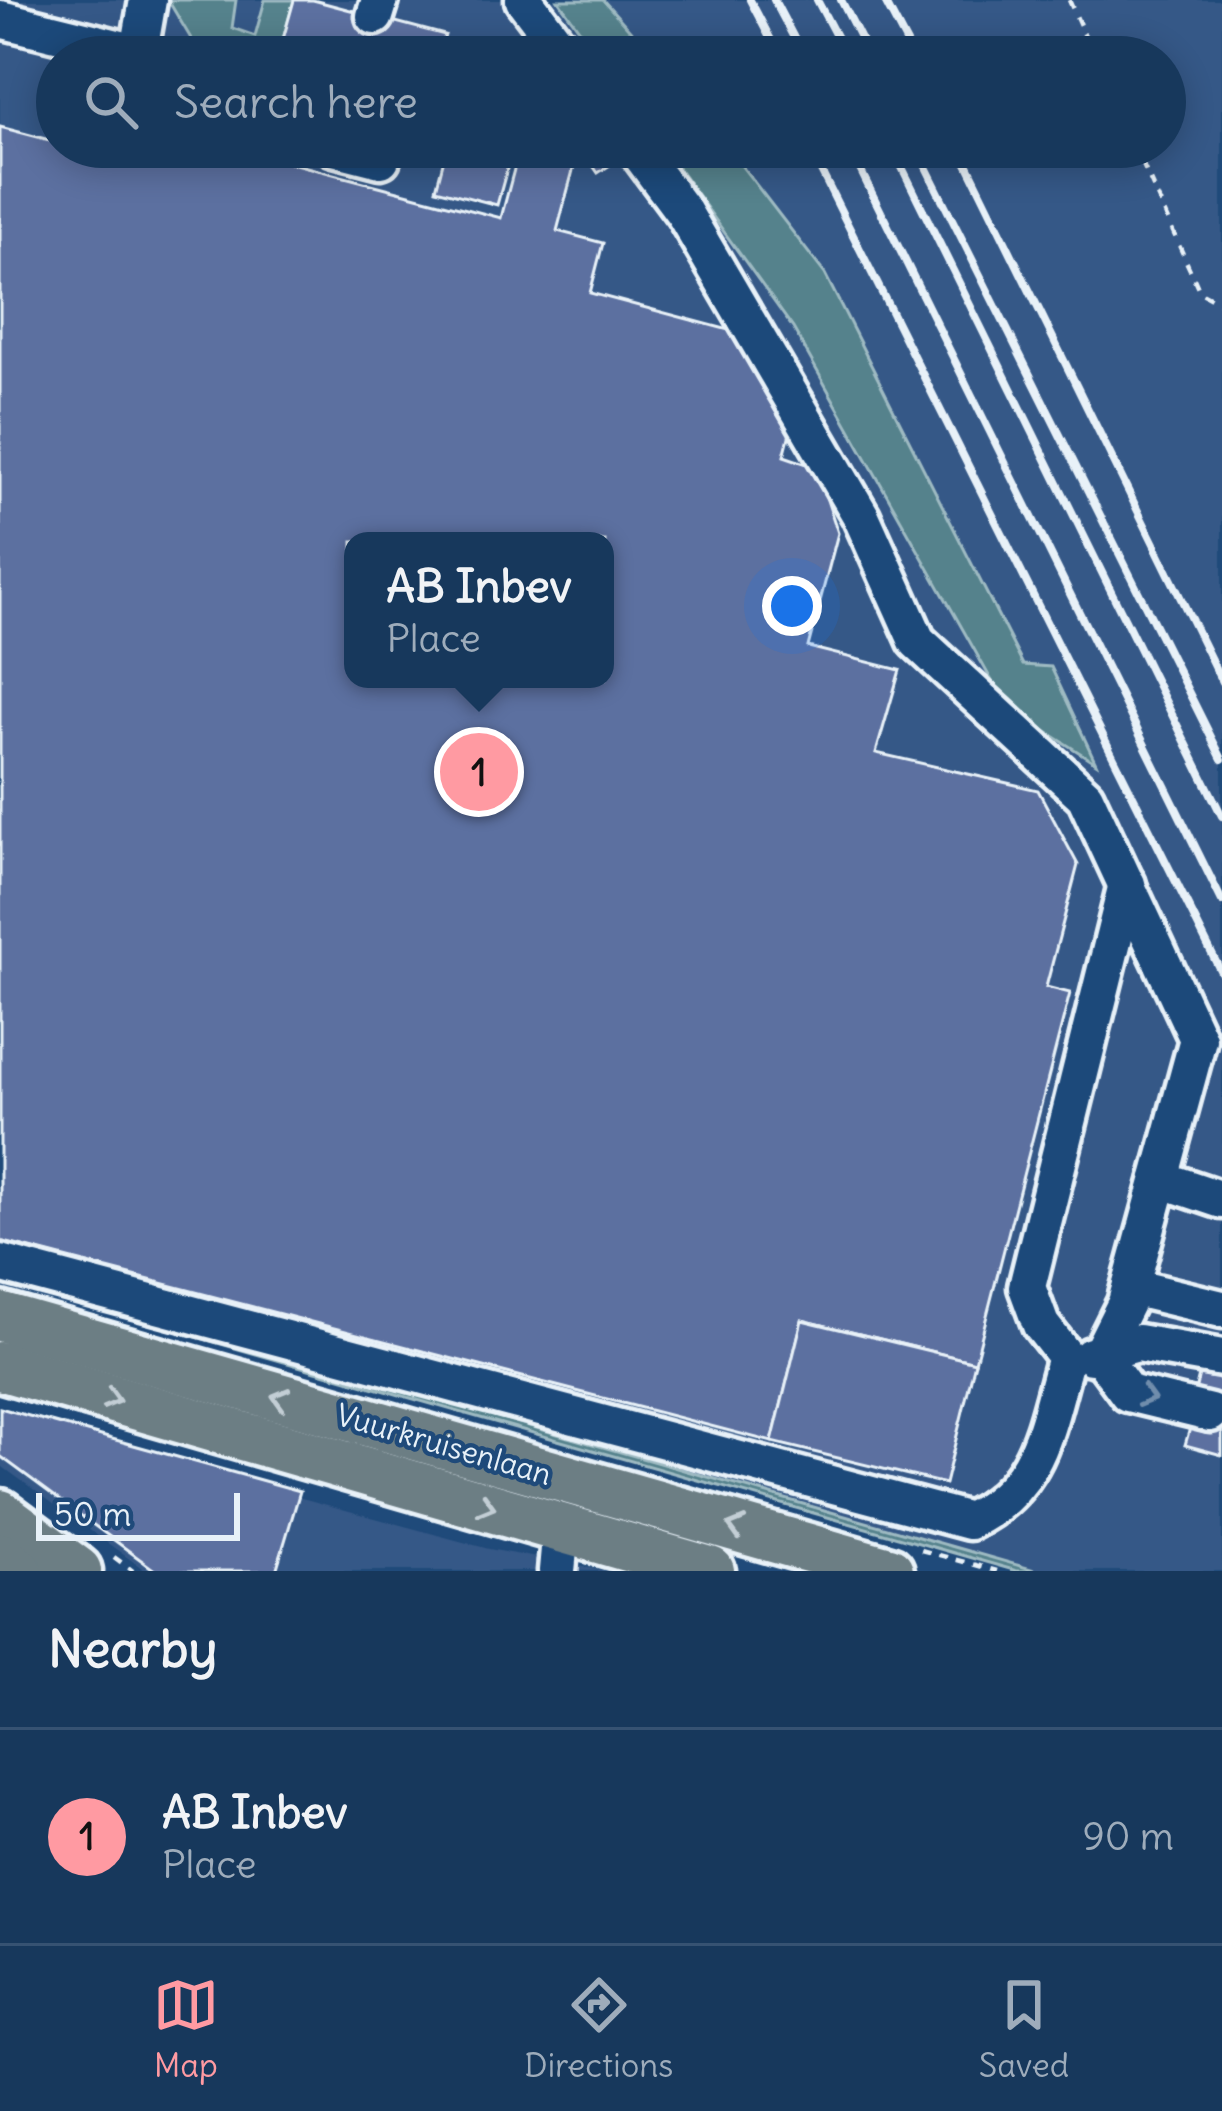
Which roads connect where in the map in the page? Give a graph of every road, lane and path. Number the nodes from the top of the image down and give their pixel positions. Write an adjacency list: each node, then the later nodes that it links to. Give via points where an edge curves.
1 (148, 0): 6 (lane)
2 (524, 0): 7 (lane)
3 (1069, 0): 8 (path)
4 (0, 19): 5 (lane)
5 (65, 36)
6 (141, 36)
7 (551, 36)
8 (1085, 36)
9 (651, 168): 12 (lane, via 861,516 917,641 1044,758 1054,791)
10 (1144, 168): 11 (path, via 1200,292)
11 (1222, 304)
12 (1122, 900): 13 (lane); 20 (lane, via 1027,1287 1041,1325)
13 (1210, 1041): 14 (lane)
14 (1160, 1179): 15 (lane); 17 (lane)
15 (1222, 1199)
16 (0, 1263): 20 (lane, via 969,1521 998,1507 1034,1466)
17 (1131, 1287): 18 (lane); 20 (lane)
18 (1222, 1309)
19 (0, 1317): 30 (main road, Vuurkruisenlaan, one-way to 19)
20 (1083, 1356): 21 (lane, via 1138,1343); 23 (lane, one-way to 23, via 1128,1393)
21 (1222, 1358)
22 (0, 1366): 25 (main road, Vuurkruisenlaan, one-way to 25)
23 (1210, 1413)
24 (0, 1514): 28 (main road)
25 (559, 1549): 29 (main road, Vuurkruisenlaan)
26 (0, 1557): 27 (main road)
27 (18, 1571)
28 (77, 1571)
29 (710, 1571)
30 (889, 1571)

